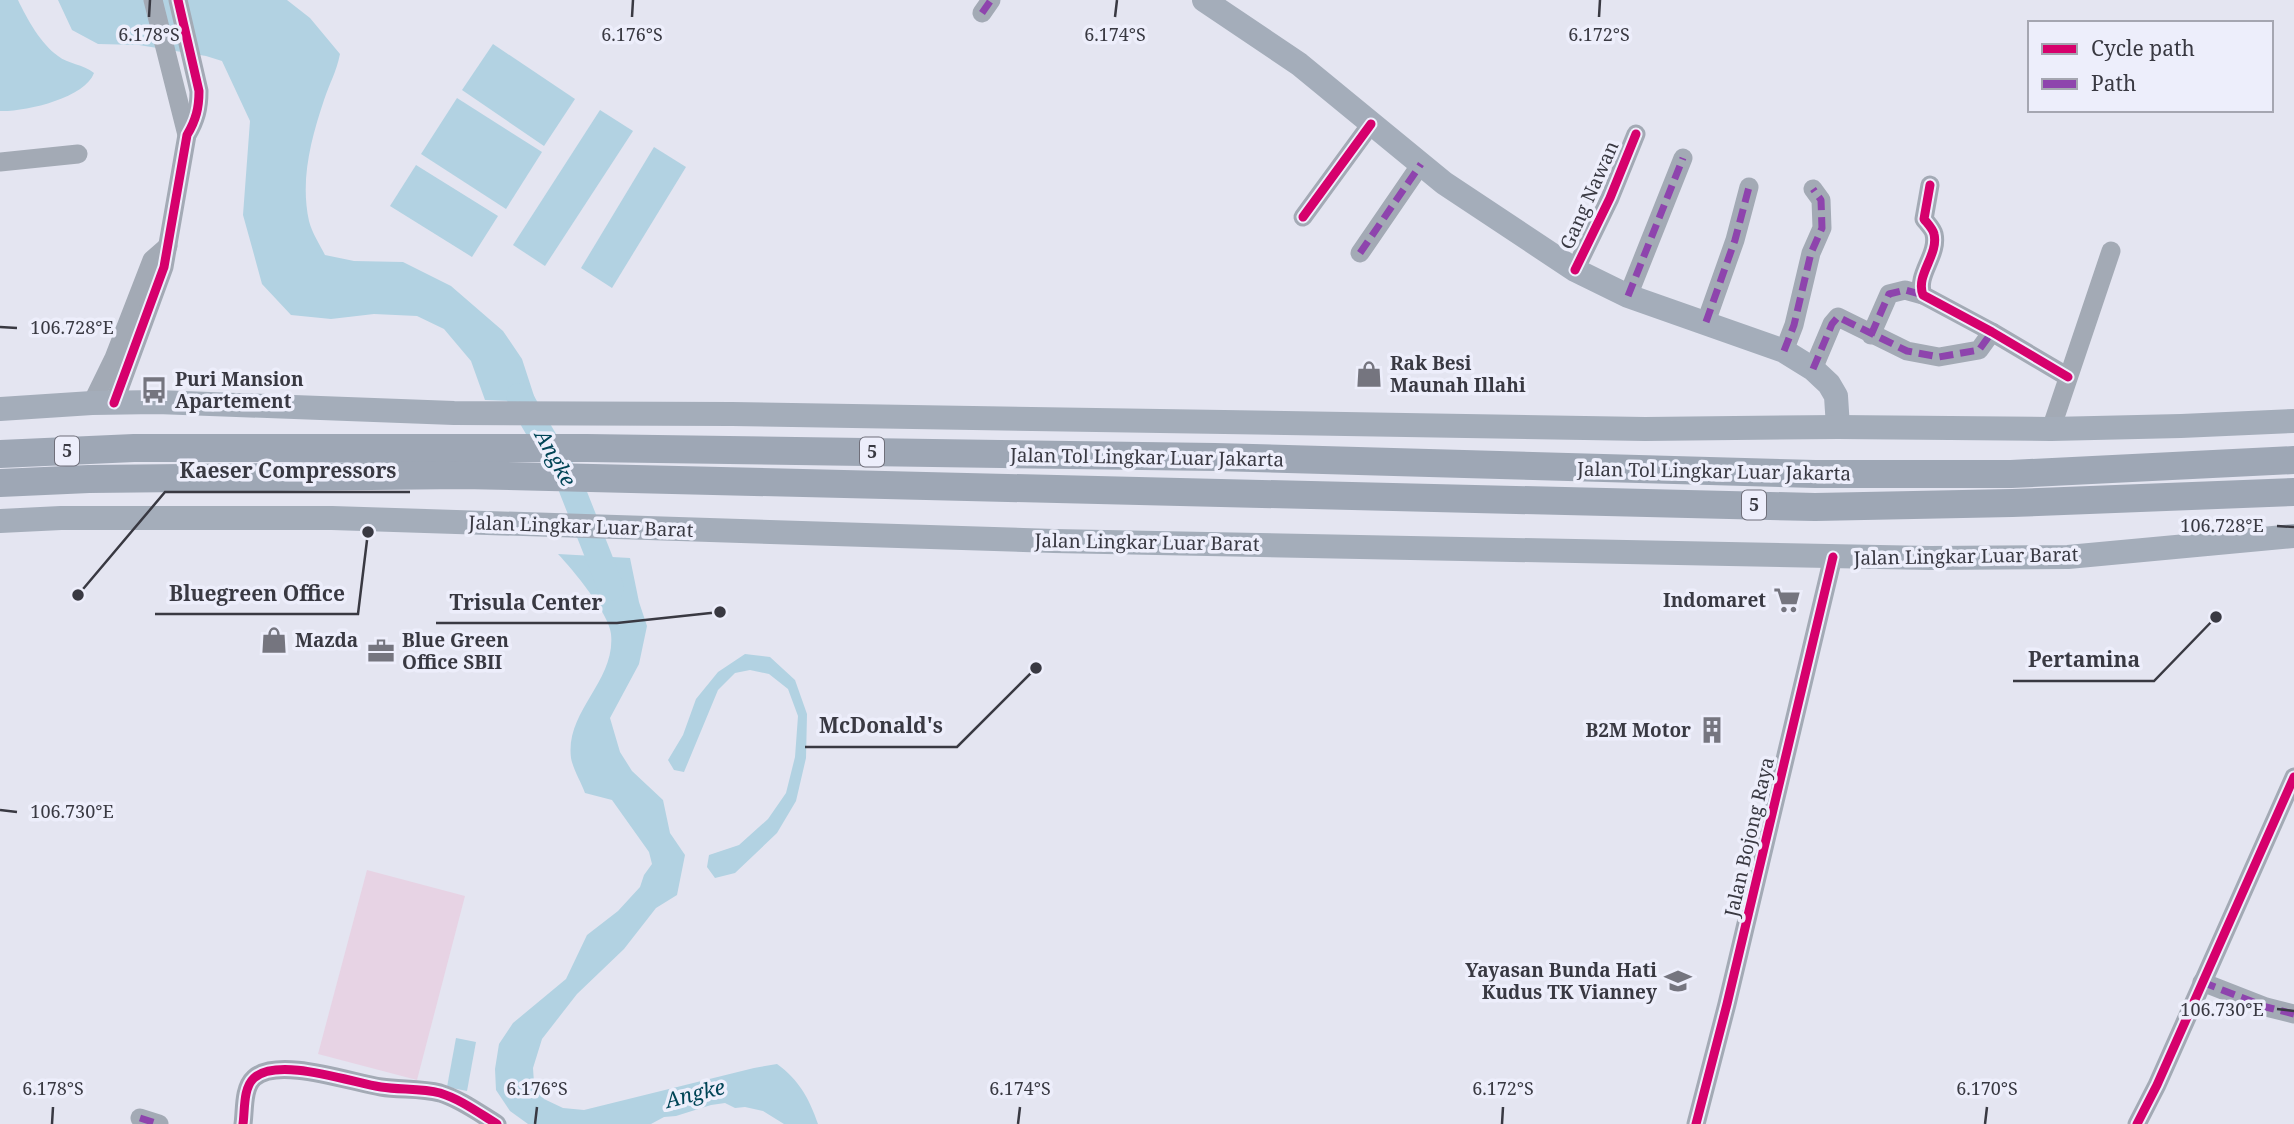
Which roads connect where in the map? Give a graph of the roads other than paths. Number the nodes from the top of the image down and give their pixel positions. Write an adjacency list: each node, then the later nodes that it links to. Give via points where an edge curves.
1 (153, 0): 6 (street)
2 (178, 0): 6 (street, via 198,91 197,115)
3 (1204, 0): 4 (main road, via 1298,64)
4 (1371, 124): 10 (main road); 14 (street)
5 (1636, 134): 17 (street, Gang Nawan)
6 (187, 135): 26 (street, via 168,246 114,358)
7 (78, 154): 9 (street)
8 (1683, 158): 19 (street)
9 (0, 162)
10 (1421, 164): 16 (street); 17 (main road)
11 (1930, 185): 18 (street, via 1924,219 1934,233 1934,250 1920,286)
12 (1749, 187): 20 (street)
13 (1813, 189): 23 (street, via 1821,200 1822,228)
14 (1303, 216)
15 (2110, 251): 25 (street)
16 (1360, 253)
17 (1575, 270): 19 (main road)
18 (1923, 295): 21 (street); 22 (street, via 1905,290 1889,294)
19 (1628, 296): 20 (main road)
20 (1706, 322): 23 (main road)
21 (1992, 332): 22 (street, via 1979,350 1939,357 1907,351); 25 (street)
22 (1871, 335): 24 (street, via 1838,317)
23 (1784, 352): 24 (main road)
24 (1813, 369): 29 (main road, via 1836,396)
25 (2068, 377): 30 (street)
26 (103, 403): 27 (main road); 29 (main road, via 460,413 1645,429)
27 (0, 409)
28 (2294, 421): 30 (main road)
29 (1838, 427): 30 (main road)
30 (2051, 429)
31 (0, 443): 32 (highway)
32 (134, 448): 33 (highway, Jalan Tol Lingkar Luar Jakarta / 5); 34 (highway, Jalan Tol Lingkar Luar Jakarta / 5, via 1143,456 1815,474 2011,474)
33 (0, 454)
34 (2294, 460)
35 (0, 484): 36 (highway, Jalan Tol Lingkar Luar Jakarta / 5, via 463,475 1815,507)
36 (2294, 492)
37 (0, 521): 39 (main road, Jalan Lingkar Luar Barat, via 332,518 1054,541)
38 (2294, 536): 39 (main road, Jalan Lingkar Luar Barat, via 2068,556)
39 (1833, 557): 45 (street, Jalan Bojong Raya)
40 (2294, 777): 41 (street)
41 (2202, 982): 42 (street); 46 (street)
42 (2294, 1014)
43 (243, 1124): 44 (street, via 253,1079 274,1071 301,1070 377,1087 442,1094)
44 (496, 1124)
45 (1696, 1124)
46 (2137, 1124)

